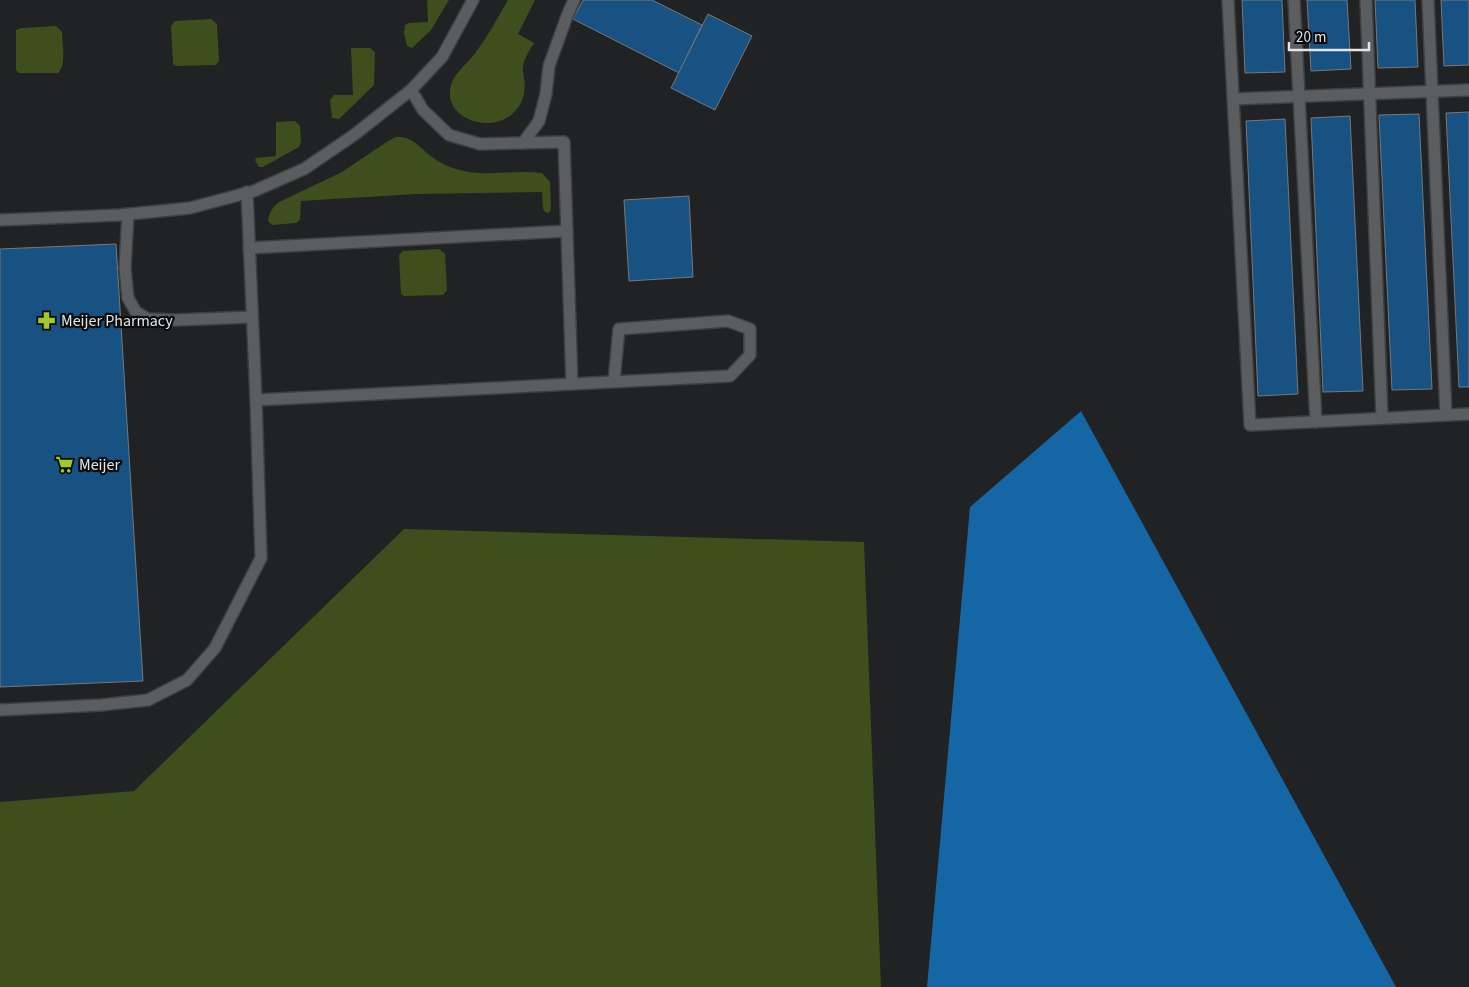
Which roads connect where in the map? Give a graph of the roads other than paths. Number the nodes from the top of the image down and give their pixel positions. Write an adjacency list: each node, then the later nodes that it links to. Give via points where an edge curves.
1 (473, 0): 7 (lane, via 442,57)
2 (574, 0): 13 (lane, via 549,66 540,121)
3 (1228, 0): 12 (lane)
4 (1294, 0): 11 (lane)
5 (1366, 0): 10 (lane)
6 (1428, 0): 9 (lane)
7 (411, 90): 13 (lane, via 423,110 449,135 480,144); 14 (lane, via 354,135 304,168)
8 (1469, 90): 9 (lane)
9 (1432, 92): 10 (lane); 24 (lane)
10 (1369, 94): 11 (lane); 25 (lane)
11 (1299, 97): 12 (lane); 26 (lane)
12 (1233, 99): 26 (lane, via 1250,425)
13 (523, 143): 17 (lane, via 564,142)
14 (247, 192): 15 (lane, via 190,208); 18 (lane)
15 (128, 214): 16 (lane); 19 (lane, via 125,268 128,298 136,312 148,319)
16 (0, 220)
17 (567, 231): 18 (lane); 21 (lane)
18 (249, 248): 19 (lane)
19 (252, 317): 22 (lane)
20 (614, 381): 20 (lane, via 730,376 750,355 750,329 728,321 619,329); 21 (lane)
21 (572, 384): 22 (lane)
22 (256, 400): 27 (lane, via 261,558 215,648 187,680 148,700)
23 (1469, 414): 24 (lane)
24 (1446, 415): 25 (lane)
25 (1382, 418): 26 (lane)
26 (1316, 422)
27 (0, 710)

